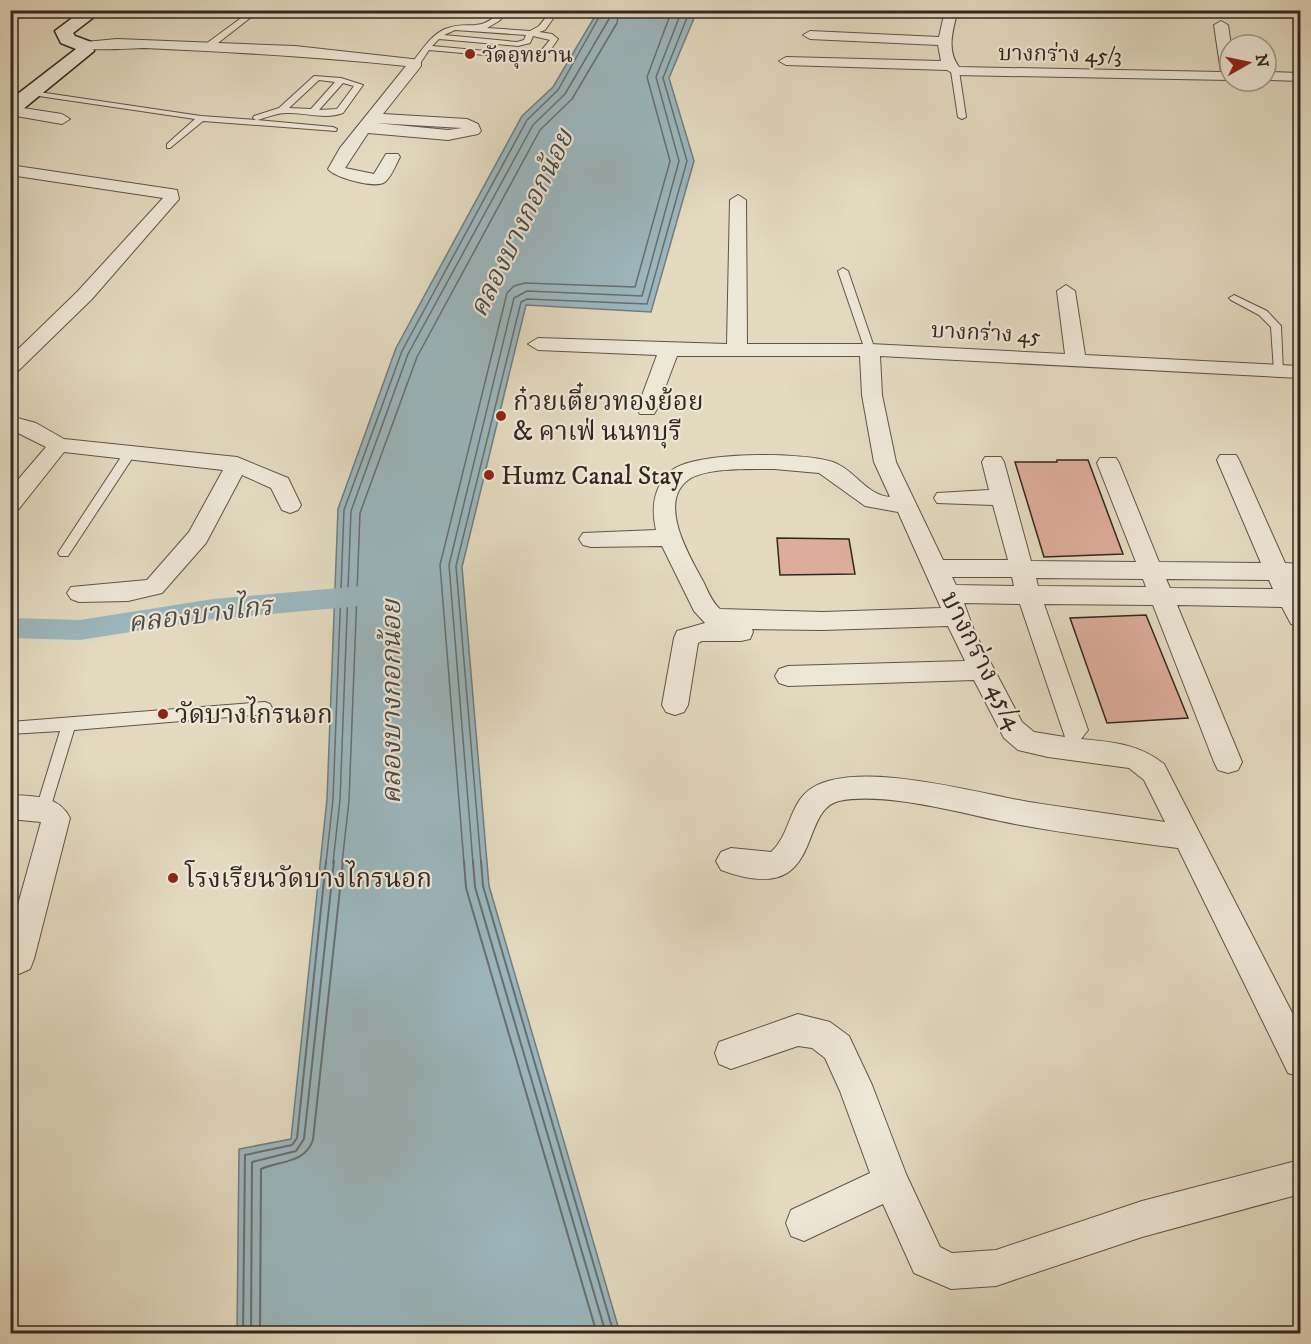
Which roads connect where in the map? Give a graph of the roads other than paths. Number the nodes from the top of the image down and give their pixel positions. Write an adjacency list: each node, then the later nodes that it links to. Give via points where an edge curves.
1 (27, 10): 8 (street)
2 (95, 10): 16 (street, via 64,31 67,39)
3 (256, 10): 17 (lane)
4 (506, 10): 10 (lane)
5 (556, 10): 11 (lane, via 542,28)
6 (912, 10): 7 (lane)
7 (951, 11): 15 (street)
8 (10, 19)
9 (1221, 26): 12 (street)
10 (479, 30): 11 (lane); 14 (lane, via 452,29)
11 (531, 33): 14 (lane, via 527,41 519,44); 18 (lane, via 554,39 543,54 530,57)
12 (1222, 33)
13 (810, 35): 15 (street)
14 (438, 37): 18 (lane)
15 (943, 41): 21 (street)
16 (85, 46): 17 (street, via 131,43); 26 (street, via 81,54)
17 (206, 48): 20 (street, via 327,52)
18 (428, 48): 20 (lane)
19 (786, 61): 21 (street, บางกร่าง 45/3)
20 (416, 63): 34 (street)
21 (952, 68): 22 (street, บางกร่าง 45/3); 30 (lane)
22 (1218, 76)
23 (1278, 76): 24 (street)
24 (1300, 77)
25 (341, 80): 28 (lane, via 313,80); 29 (lane); 29 (lane, via 356,83 359,88 340,111)
26 (32, 93): 27 (street); 31 (lane)
27 (10, 110): 32 (street)
28 (282, 110): 29 (lane); 33 (lane)
29 (312, 113)
30 (962, 117)
31 (201, 118): 33 (lane); 37 (lane)
32 (62, 119)
33 (245, 121): 35 (lane)
34 (368, 123): 36 (street); 36 (street, via 473,127 473,131 459,135); 38 (street)
35 (333, 129)
36 (406, 132): 39 (street)
37 (170, 146)
38 (346, 151): 39 (street); 39 (street, via 336,169 345,175 379,179)
39 (392, 157)
40 (10, 170): 50 (street, via 171,194 171,199 102,277)
41 (738, 200): 46 (street)
42 (843, 272): 48 (lane)
43 (1065, 291): 49 (street)
44 (1234, 298): 51 (lane, via 1263,313 1276,326)
45 (538, 344): 47 (street, บางกร่าง 45)
46 (736, 349): 47 (street, บางกร่าง 45); 48 (street, บางกร่าง 45)
47 (669, 350): 53 (street)
48 (870, 350): 49 (street, บางกร่าง 45); 65 (street, บางกร่าง 45/4, via 878,437)
49 (1076, 360): 51 (street, บางกร่าง 45)
50 (10, 368)
51 (1279, 371): 52 (street, บางกร่าง 45)
52 (1300, 372)
53 (647, 409)
54 (10, 422): 55 (street)
55 (59, 445): 56 (street); 63 (street)
56 (129, 454): 60 (street); 68 (lane)
57 (1228, 460): 72 (street)
58 (993, 462): 61 (street)
59 (1107, 463): 71 (street)
60 (237, 464): 64 (street, via 280,483); 74 (street, via 198,537 154,587 128,592)
61 (1002, 497): 62 (street); 70 (street)
62 (945, 498)
63 (10, 505)
64 (290, 505)
65 (905, 505): 66 (street, via 872,500 843,476 809,463 710,466 681,474 670,487 665,508); 69 (street, บางกร่าง 45/4)
66 (668, 538): 67 (street); 79 (street, via 710,614 724,619)
67 (591, 539)
68 (64, 553)
69 (935, 568): 70 (street); 76 (street, บางกร่าง 45/4)
70 (1022, 568): 71 (street); 75 (street)
71 (1150, 569): 72 (street); 77 (street)
72 (1277, 572): 73 (street); 78 (street)
73 (1300, 572)
74 (79, 592)
75 (1028, 593): 76 (street); 77 (street); 86 (street)
76 (948, 594): 79 (street, บางกร่าง 45/4)
77 (1160, 595): 78 (street); 87 (street)
78 (1297, 605)
79 (960, 625): 80 (street, บางกร่าง 45/4); 82 (street, via 699,632 686,638)
80 (982, 670): 81 (street); 90 (street, บางกร่าง 45/4, via 1013,730 1027,742 1138,759 1154,772)
81 (788, 676)
82 (675, 705)
83 (265, 708): 84 (lane)
84 (69, 724): 85 (lane); 89 (lane)
85 (10, 728)
86 (1075, 730)
87 (1228, 762)
88 (10, 807): 89 (street)
89 (43, 809): 92 (street, via 56,818 55,830)
90 (1180, 825): 91 (street, via 1055,819 917,795 840,790 821,795 815,802 799,827 795,844 781,861 763,866); 94 (street, บางกร่าง 45/4)
91 (731, 861)
92 (19, 959)
93 (731, 1053): 96 (street, via 798,1029 819,1033 837,1047)
94 (1300, 1061)
95 (1300, 1178): 96 (street, via 1142,1219 996,1268 951,1271 927,1260)
96 (891, 1182): 97 (street)
97 (804, 1222)

